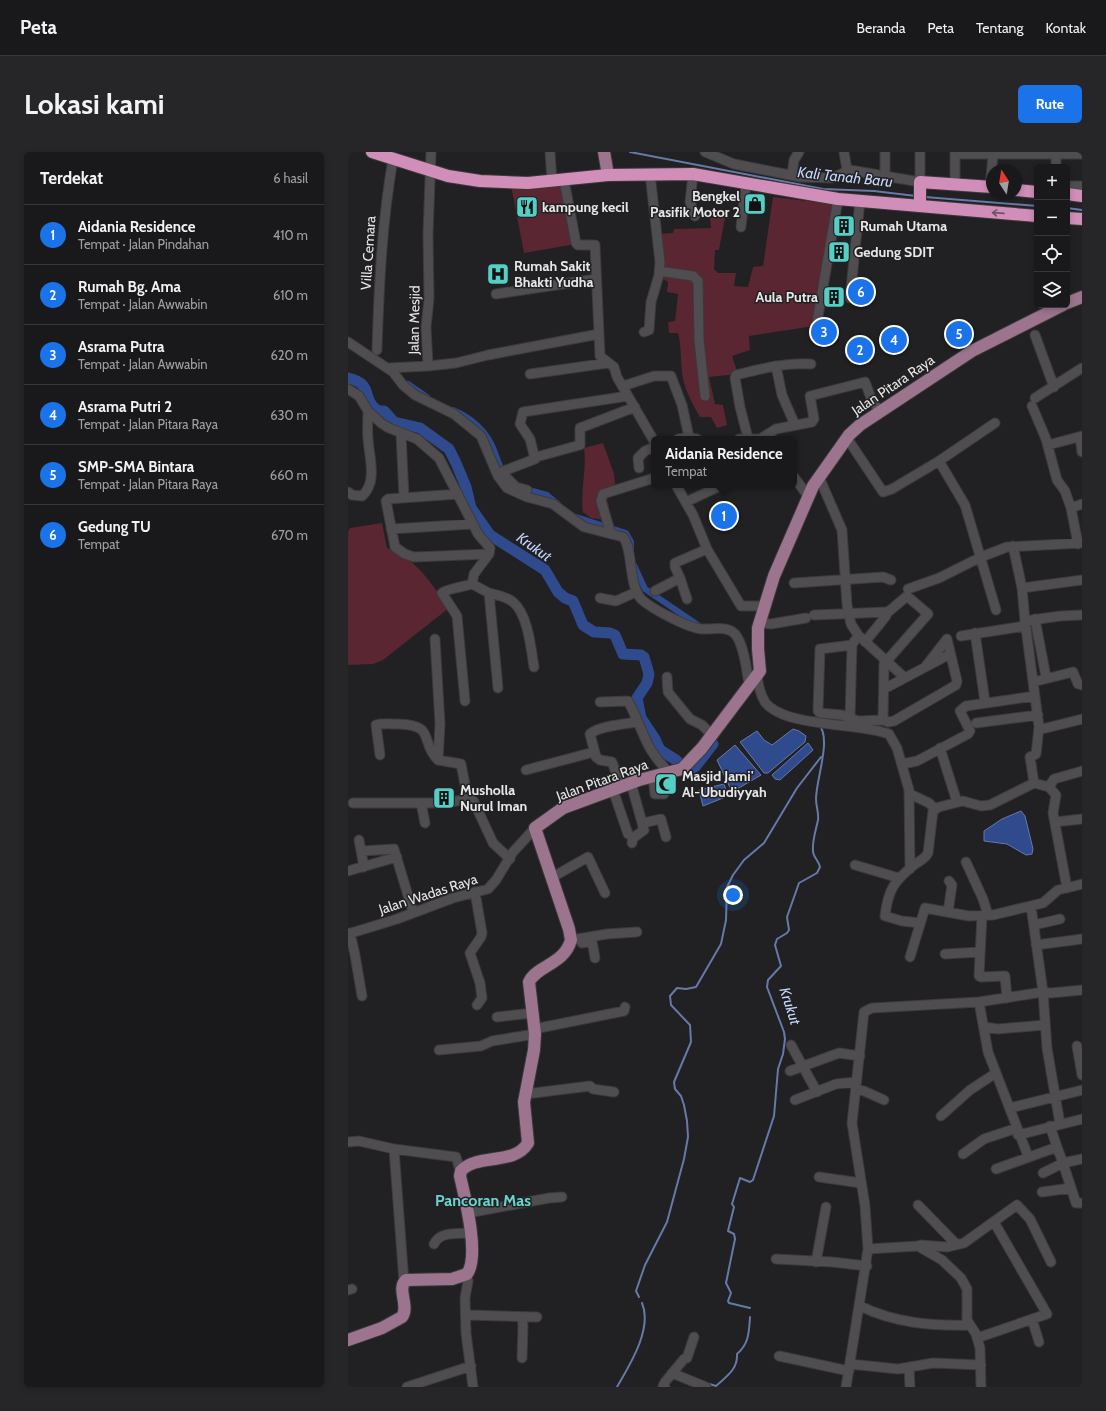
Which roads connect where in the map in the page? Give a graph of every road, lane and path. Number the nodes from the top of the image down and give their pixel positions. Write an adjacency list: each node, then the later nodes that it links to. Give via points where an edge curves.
1 (372, 152): 15 (highway)
2 (431, 152): 19 (street, Jalan Mesjid)
3 (550, 152): 25 (street)
4 (604, 152): 22 (main road)
5 (705, 152): 13 (street)
6 (799, 152): 23 (street, via 794,160)
7 (844, 152): 18 (street)
8 (885, 152): 24 (street)
9 (920, 152): 33 (street)
10 (955, 153): 14 (street); 27 (street)
11 (1056, 153): 12 (street); 14 (street); 17 (street)
12 (1082, 154)
13 (716, 155): 23 (street, via 759,170)
14 (992, 155): 16 (street)
15 (393, 159): 19 (highway); 55 (street, Villa Cemara, via 387,192 379,275)
16 (992, 164)
17 (1056, 164)
18 (847, 170): 23 (street, via 835,178 828,179); 24 (street)
19 (430, 171): 25 (highway, via 480,181); 58 (street, Jalan Mesjid, via 429,299 426,327)
20 (650, 174): 21 (highway); 22 (highway); 43 (street)
21 (693, 174): 26 (highway); 39 (street, via 690,202)
22 (608, 175): 25 (highway)
23 (792, 175)
24 (885, 175): 33 (street)
25 (558, 181): 44 (street, via 576,243 595,245)
26 (746, 183): 36 (highway); 42 (street)
27 (955, 184): 30 (highway); 33 (highway)
28 (1070, 186): 29 (street)
29 (1082, 186)
30 (986, 187)
31 (1022, 191): 32 (highway)
32 (1034, 192)
33 (920, 194): 37 (highway); 38 (highway, one-way to 33)
34 (1070, 194): 35 (highway)
35 (1082, 196)
36 (838, 199): 37 (highway); 52 (street)
37 (860, 201): 47 (street)
38 (1034, 215)
39 (695, 216)
40 (1070, 218): 41 (highway)
41 (1082, 219)
42 (741, 227)
43 (660, 271): 50 (street, via 651,302 649,330); 67 (street, via 693,276 698,281 699,340)
44 (596, 279): 45 (street); 51 (street)
45 (496, 294)
46 (1082, 297): 48 (main road)
47 (850, 298)
48 (1070, 302)
49 (1057, 308): 70 (main road, Jalan Pitara Raya, via 972,351)
50 (644, 332)
51 (599, 334): 56 (street, via 600,356); 58 (street, Jalan Mesjid, via 488,355 456,364)
52 (815, 334)
53 (1035, 335): 64 (street)
54 (348, 342): 61 (street)
55 (377, 350)
56 (608, 363): 62 (street); 63 (street, via 614,367)
57 (811, 364): 59 (street)
58 (428, 366): 61 (street)
59 (776, 366): 72 (street, via 782,395); 76 (street, via 735,376)
60 (1082, 368): 64 (street)
61 (391, 370): 101 (street, via 415,395 454,414 481,436 498,476 507,488 553,504 584,527)
62 (530, 374)
63 (623, 386): 66 (street); 75 (street, via 654,376 670,376)
64 (1054, 387): 80 (street, via 1034,402)
65 (348, 389): 69 (street, via 360,396)
66 (628, 396): 68 (street); 83 (street, via 523,412 520,424 530,439)
67 (706, 396)
68 (635, 407): 74 (street); 83 (street, via 580,428 580,445)
69 (368, 411): 73 (street); 91 (street, via 372,469 370,481 362,496)
70 (880, 412): 72 (street, via 865,382 810,396 814,420); 79 (main road, Jalan Pitara Raya, via 856,427)
71 (995, 423): 84 (street)
72 (795, 425): 77 (street, via 776,430)
73 (401, 434): 92 (street, via 417,439 439,458); 94 (street)
74 (651, 436)
75 (692, 436)
76 (743, 436)
77 (772, 436)
78 (1081, 436): 80 (street); 82 (street)
79 (847, 438): 84 (street, via 883,492); 86 (main road, Jalan Pitara Raya)
80 (1048, 445): 98 (street, via 1057,480 1065,491)
81 (651, 448): 85 (street, via 638,458)
82 (1082, 452)
83 (536, 457): 95 (street, via 534,461 503,471 516,487)
84 (938, 461): 106 (street, via 965,505)
85 (639, 468)
86 (818, 477): 93 (main road, Jalan Pitara Raya); 108 (street, via 842,530)
87 (651, 479): 101 (street, via 603,494 601,502)
88 (797, 481): 93 (street)
89 (678, 488): 96 (street)
90 (716, 488): 96 (street)
91 (348, 492)
92 (458, 494): 94 (street); 99 (street)
93 (808, 496): 120 (main road, Jalan Pitara Raya)
94 (404, 497): 100 (street, via 390,498 386,501)
95 (547, 497)
96 (686, 502): 104 (street)
97 (1082, 504): 98 (street)
98 (1071, 508): 102 (street)
99 (473, 524): 100 (street); 105 (street, via 488,545)
100 (391, 529): 105 (street, via 395,547 409,556)
101 (609, 530): 116 (street, via 625,539)
102 (1081, 545): 103 (street)
103 (1013, 546): 106 (street); 113 (street)
104 (707, 549): 107 (street, via 675,563); 120 (street, via 741,606)
105 (489, 554): 112 (street, via 474,574)
106 (981, 557): 114 (street, via 944,576); 121 (street)
107 (680, 578): 115 (street); 119 (street)
108 (845, 580): 109 (street, via 883,577); 111 (street); 123 (street)
109 (891, 580)
110 (1082, 580): 113 (street)
111 (794, 583)
112 (472, 584): 117 (street); 146 (street, via 445,590 442,594 457,616)
113 (1022, 588): 127 (street)
114 (908, 589)
115 (655, 591)
116 (636, 592): 118 (street, via 616,601); 140 (street, via 645,603 685,624 732,632 738,640)
117 (489, 593): 135 (street, via 506,598 518,607 528,634); 143 (street)
118 (600, 598)
119 (687, 599)
120 (764, 606): 126 (main road, Jalan Pitara Raya)
121 (996, 610)
122 (887, 613): 123 (street, via 885,611); 130 (street); 134 (street, via 907,596 928,614)
123 (848, 614): 126 (street); 130 (street)
124 (1082, 615): 125 (street)
125 (1035, 619): 127 (street); 138 (street)
126 (759, 623): 140 (main road, Jalan Pitara Raya, via 757,643 760,670)
127 (1025, 624): 128 (street); 141 (street)
128 (975, 633): 129 (street); 148 (street)
129 (961, 636)
130 (862, 638): 132 (street); 134 (street)
131 (435, 639): 160 (street, via 439,716)
132 (852, 645): 150 (street); 150 (street, via 820,650 819,666 819,713 842,714)
133 (950, 654): 136 (street); 136 (street, via 947,639); 151 (street, via 957,681 954,687 894,721)
134 (886, 661): 139 (street); 144 (street, via 883,666)
135 (534, 667)
136 (924, 668): 139 (street)
137 (667, 677): 156 (street, via 668,692 690,719 702,725)
138 (1046, 677): 141 (street); 142 (street, via 1073,672 1078,684)
139 (905, 678): 144 (street)
140 (753, 680): 156 (main road, Jalan Pitara Raya); 161 (street, via 764,701 782,714 797,719 889,734)
141 (1033, 682): 145 (street)
142 (1082, 685)
143 (498, 688)
144 (884, 689): 151 (street)
145 (1035, 696): 148 (street); 149 (street)
146 (465, 701)
147 (600, 702): 153 (street, via 626,700 630,703)
148 (986, 702): 157 (street, via 961,709 970,732)
149 (1038, 715): 154 (street); 155 (street)
150 (850, 718): 151 (street, via 858,721)
151 (883, 720)
152 (1082, 720): 155 (street, via 1042,729)
153 (637, 722): 158 (street, via 592,732 590,736); 164 (street, via 650,751)
154 (976, 723)
155 (1039, 727): 166 (street, via 1036,754 1030,757)
156 (712, 735): 164 (main road, Jalan Pitara Raya, via 685,766)
157 (940, 748): 161 (street, via 917,760); 172 (street)
158 (594, 752): 162 (street); 167 (street, via 598,759 612,762)
159 (380, 755): 160 (street, via 376,725 411,725 424,732)
160 (438, 760): 171 (street, via 460,764)
161 (902, 764): 170 (street)
162 (526, 770)
163 (1082, 771): 168 (street, via 1054,779)
164 (670, 773): 165 (main road, Jalan Pitara Raya)
165 (653, 776): 167 (main road, Jalan Pitara Raya); 169 (street, via 656,794)
166 (1034, 783): 168 (street); 172 (street, via 990,806 966,801)
167 (622, 786): 179 (street); 179 (street, via 630,838 644,830); 180 (main road, Jalan Pitara Raya, via 563,808)
168 (1048, 787): 177 (street, via 1056,795 1053,813)
169 (664, 794)
170 (910, 794): 175 (street, via 926,800); 189 (street)
171 (468, 798): 174 (street, via 449,803); 185 (street, via 474,802 493,843)
172 (957, 802): 175 (street)
173 (353, 803): 174 (street)
174 (421, 803): 178 (street)
175 (935, 809): 189 (street, via 931,817 928,853)
176 (1082, 819): 177 (street)
177 (1055, 822): 195 (street)
178 (425, 823)
179 (643, 823): 181 (street, via 661,819)
180 (535, 828): 185 (street, Jalan Wadas Raya, via 517,847); 191 (main road)
181 (666, 837)
182 (359, 840): 183 (street)
183 (362, 852): 184 (street, via 393,849); 188 (street)
184 (397, 857): 188 (street); 199 (street)
185 (510, 859): 196 (street, Jalan Wadas Raya, via 491,887)
186 (966, 862): 201 (street, via 983,899)
187 (855, 865): 192 (street)
188 (364, 866): 190 (street)
189 (910, 869): 192 (street)
190 (348, 871)
191 (551, 878): 197 (street, via 588,857); 208 (main road, via 569,929)
192 (899, 878): 203 (street, via 889,894 885,916)
193 (949, 881): 200 (street, via 952,885)
194 (1082, 884): 195 (street)
195 (1067, 888): 198 (street, via 1055,892 1043,903)
196 (475, 892): 199 (street, Jalan Wadas Raya); 219 (street, via 482,933 470,953 480,983 482,998)
197 (605, 894)
198 (1031, 906): 201 (street); 204 (street)
199 (414, 912): 206 (street, Jalan Wadas Raya)
200 (948, 912): 201 (street); 203 (street, via 925,908)
201 (985, 915): 210 (street)
202 (1060, 919): 204 (street)
203 (920, 924): 212 (street)
204 (1034, 925): 209 (street)
205 (637, 932): 208 (street)
206 (349, 934): 216 (street, via 356,955)
207 (1082, 939): 209 (street)
208 (570, 942): 213 (street, via 592,941); 221 (main road, via 558,960 530,980 528,989)
209 (1036, 945): 215 (street)
210 (980, 952): 211 (street); 217 (street, via 979,976 1004,976)
211 (945, 954)
212 (910, 957)
213 (595, 958)
214 (1082, 990): 215 (street)
215 (1043, 992): 217 (street); 223 (street)
216 (362, 996)
217 (1007, 998): 218 (street)
218 (980, 1002): 224 (street); 229 (street, via 867,1009 863,1014)
219 (477, 1005)
220 (625, 1007): 225 (street, via 624,1011)
221 (532, 1013): 222 (street); 225 (main road)
222 (497, 1017)
223 (1045, 1025): 224 (street, via 998,1029); 239 (street)
224 (984, 1027): 232 (street, via 987,1047)
225 (534, 1032): 228 (street, via 481,1046); 238 (main road, via 534,1050)
226 (791, 1045): 230 (street)
227 (1077, 1046): 233 (street)
228 (439, 1050)
229 (860, 1056): 230 (street, via 840,1052); 234 (street)
230 (803, 1066): 231 (street); 237 (street)
231 (790, 1071)
232 (996, 1073): 242 (street); 243 (street, via 970,1090)
233 (1082, 1075)
234 (856, 1085): 237 (street, via 836,1084); 241 (street); 259 (street, via 853,1130)
235 (1082, 1090): 239 (street)
236 (614, 1092): 238 (street, via 593,1089 590,1086)
237 (817, 1092): 240 (street)
238 (526, 1094): 256 (main road, via 526,1146 512,1154 470,1164)
239 (1054, 1096): 242 (street); 245 (street)
240 (795, 1100)
241 (884, 1100)
242 (1010, 1108): 247 (street)
243 (941, 1116)
244 (1082, 1119): 245 (street)
245 (1060, 1124): 246 (street)
246 (1050, 1126): 247 (street); 249 (street)
247 (1018, 1132): 251 (street, via 984,1139); 252 (street)
248 (348, 1142): 250 (street, via 359,1141)
249 (1057, 1147): 252 (street); 254 (street)
250 (394, 1149): 256 (street, via 456,1157); 278 (street, via 395,1198)
251 (963, 1154)
252 (1028, 1156): 255 (street)
253 (1082, 1159): 254 (street)
254 (1063, 1164): 257 (street); 260 (street)
255 (996, 1169)
256 (462, 1170): 266 (main road, via 460,1175)
257 (1043, 1173)
258 (819, 1176): 259 (street)
259 (861, 1183): 272 (street)
260 (1071, 1188): 261 (street); 263 (street, via 1076,1203)
261 (1042, 1192)
262 (562, 1198): 266 (street, via 549,1198)
263 (1082, 1203)
264 (918, 1205): 270 (street)
265 (826, 1207): 274 (street)
266 (468, 1213): 268 (main road)
267 (994, 1222): 270 (street, via 964,1243); 275 (street, via 1017,1205 1030,1219); 283 (street, via 1046,1314)
268 (471, 1233): 269 (street, via 442,1235 436,1238); 277 (main road, via 471,1265)
269 (434, 1244)
270 (956, 1244): 271 (street, via 948,1247)
271 (918, 1246): 272 (street); 284 (street, via 942,1260 965,1283 966,1316)
272 (868, 1249): 276 (street)
273 (776, 1259): 274 (street)
274 (816, 1262): 276 (street)
275 (1051, 1262)
276 (867, 1266): 279 (street)
277 (465, 1276): 278 (main road, via 435,1280 412,1279); 280 (street, via 468,1281 465,1298)
278 (404, 1282): 287 (main road, via 402,1290 406,1306 402,1317 382,1328)
279 (860, 1306): 284 (street, via 883,1317 902,1321); 293 (street)
280 (467, 1315): 281 (street); 292 (street, via 466,1333)
281 (522, 1317): 282 (street); 290 (street)
282 (537, 1317)
283 (1032, 1319): 286 (street); 288 (street)
284 (969, 1324): 286 (street)
285 (694, 1337): 295 (street, via 687,1358 684,1358)
286 (977, 1338): 291 (street)
287 (348, 1340)
288 (1039, 1342)
289 (779, 1356): 293 (street)
290 (522, 1358)
291 (981, 1365): 294 (street, via 933,1363); 302 (street)
292 (471, 1366): 296 (street); 297 (street)
293 (850, 1368): 294 (street); 300 (street)
294 (909, 1368): 301 (street)
295 (672, 1373): 298 (street, via 663,1386); 299 (street)
296 (407, 1387)
297 (473, 1387)
298 (665, 1387)
299 (706, 1387)
300 (846, 1387)
301 (910, 1387)
302 (981, 1387)

